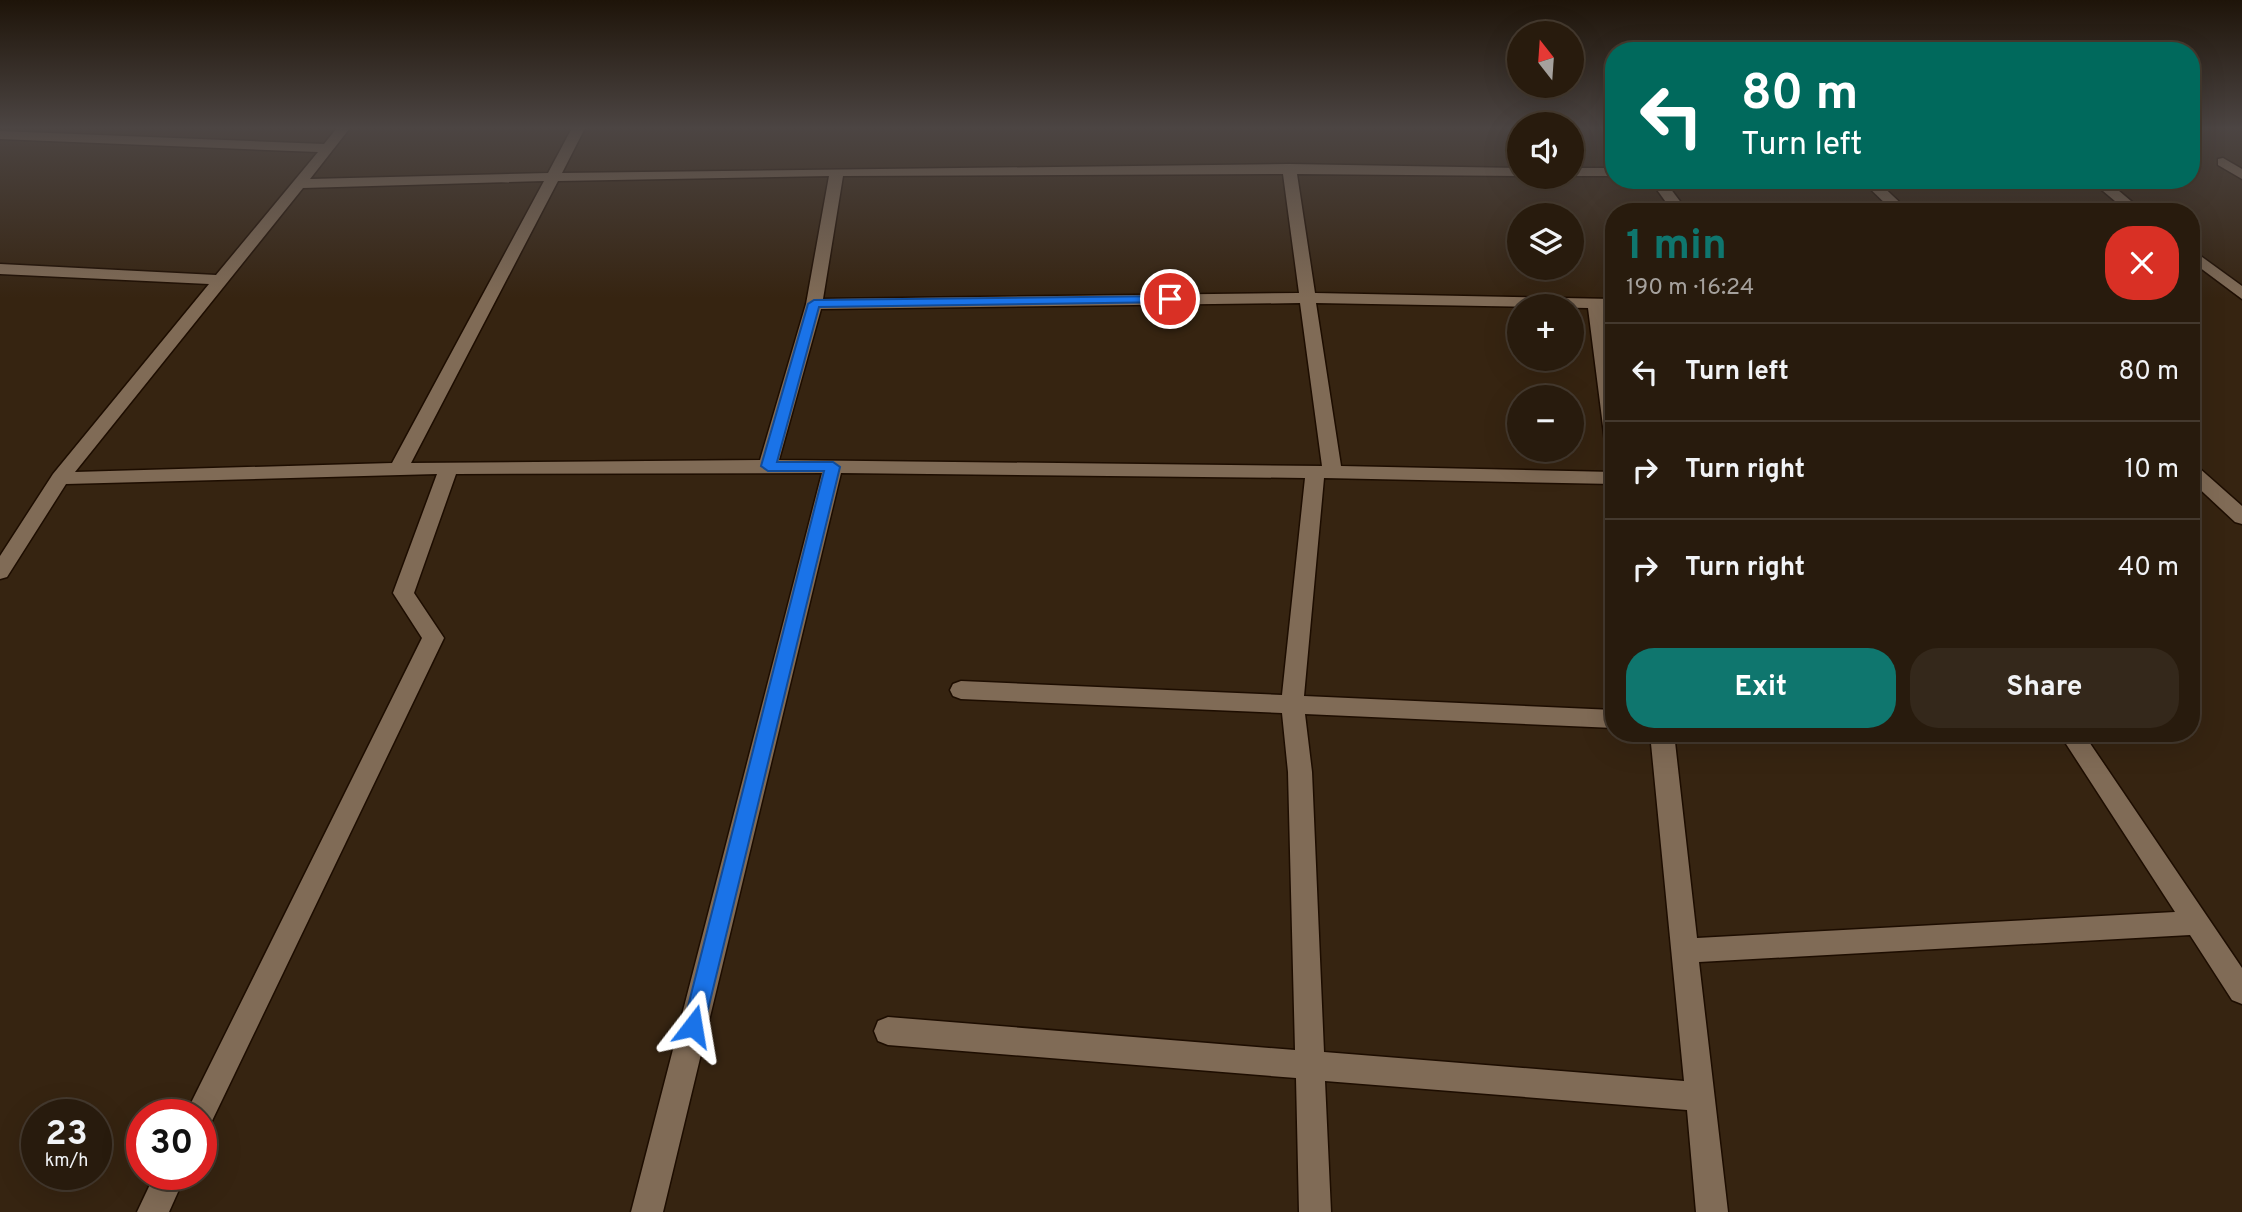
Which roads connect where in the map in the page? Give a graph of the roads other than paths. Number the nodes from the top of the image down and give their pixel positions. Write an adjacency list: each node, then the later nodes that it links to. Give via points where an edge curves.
1 (297, 184): 11 (street)
2 (548, 185): 19 (street)
3 (836, 185): 14 (street)
4 (1291, 185): 13 (street)
5 (1878, 189): 7 (street)
6 (2108, 189): 8 (street)
7 (1893, 203)
8 (2125, 203)
9 (2200, 261): 12 (street)
10 (4, 273): 11 (street)
11 (222, 279): 21 (street)
12 (2242, 293)
13 (1307, 298): 14 (street); 15 (street); 20 (street)
14 (814, 304): 16 (street)
15 (1605, 304)
16 (768, 466): 17 (street); 18 (street)
17 (833, 467): 20 (street); 40 (street)
18 (449, 468): 19 (street); 37 (street, via 403,593 433,638)
19 (397, 471): 21 (street)
20 (1323, 472): 22 (street); 27 (street)
21 (60, 478): 25 (street)
22 (1605, 478)
23 (2200, 479): 24 (street)
24 (2242, 517)
25 (0, 572)
26 (961, 690): 27 (street)
27 (1292, 704): 28 (street); 35 (street, via 1300,772)
28 (1605, 719)
29 (1663, 742): 32 (street)
30 (2076, 742): 31 (street)
31 (2197, 923): 32 (street); 33 (street)
32 (1685, 951): 36 (street)
33 (2242, 991)
34 (888, 1031): 35 (street)
35 (1311, 1065): 36 (street); 41 (street)
36 (1700, 1097): 42 (street)
37 (208, 1099)
38 (163, 1190): 39 (street)
39 (153, 1212)
40 (647, 1212)
41 (1315, 1212)
42 (1712, 1212)

